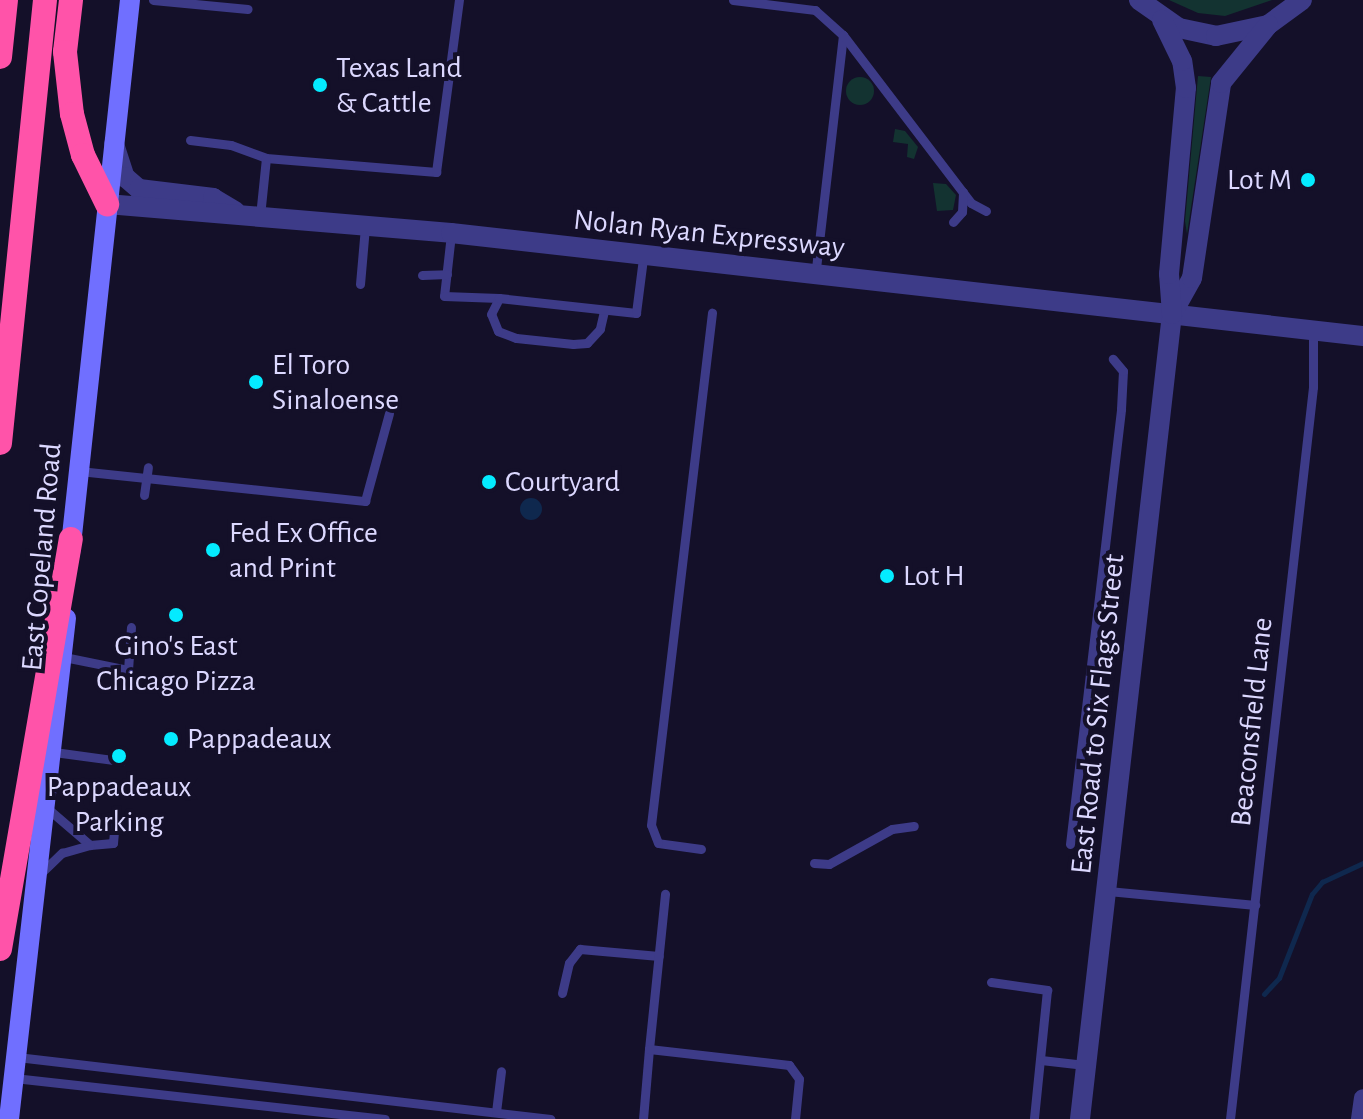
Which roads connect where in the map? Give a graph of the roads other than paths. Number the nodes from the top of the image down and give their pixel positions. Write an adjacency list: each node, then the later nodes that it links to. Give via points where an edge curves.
1 (6, 0): 14 (highway)
2 (45, 0): 39 (highway)
3 (71, 0): 19 (highway, via 65,52 72,114 83,155)
4 (130, 0): 16 (main road, East Copeland Road)
5 (153, 0): 10 (lane)
6 (459, 0): 17 (lane, via 436,172)
7 (733, 0): 13 (lane, via 815,10)
8 (1139, 0): 11 (street)
9 (1302, 0): 12 (street)
10 (248, 9)
11 (1162, 20): 12 (street, via 1216,36); 34 (street, East Road to Six Flags Street, via 1182,61 1186,88 1169,274)
12 (1268, 25): 34 (street, East Road to Six Flags Street, via 1221,83 1192,278)
13 (843, 35): 18 (lane); 29 (lane)
14 (0, 57)
15 (190, 140): 17 (lane, via 231,145)
16 (114, 144): 19 (main road, East Copeland Road); 21 (street, Nolan Ryan Expressway, via 125,177 139,189 213,198)
17 (266, 158): 22 (lane)
18 (963, 192): 20 (lane); 23 (lane, via 962,212)
19 (107, 204): 21 (street, Nolan Ryan Expressway); 40 (main road, East Copeland Road)
20 (986, 211)
21 (239, 213): 22 (street, Nolan Ryan Expressway)
22 (260, 216): 24 (street, Nolan Ryan Expressway)
23 (953, 222)
24 (365, 227): 25 (street, Nolan Ryan Expressway); 30 (lane)
25 (451, 233): 26 (street, Nolan Ryan Expressway); 27 (lane)
26 (643, 258): 29 (street, Nolan Ryan Expressway); 32 (lane, via 636,313)
27 (447, 274): 28 (lane); 31 (lane, via 444,296)
28 (422, 275)
29 (815, 276): 34 (street, Nolan Ryan Expressway)
30 (360, 284)
31 (499, 298): 32 (lane); 32 (lane, via 491,314 498,331 516,338 587,343 600,329)
32 (604, 311)
33 (712, 313): 53 (lane, via 651,825 658,843)
34 (1172, 314): 35 (street, Nolan Ryan Expressway); 56 (street, East Road to Six Flags Street)
35 (1313, 330): 36 (street, Nolan Ryan Expressway); 58 (lane, Beaconsfield Lane, via 1313,387)
36 (1363, 336)
37 (1113, 359): 51 (lane, via 1123,371 1121,409)
38 (389, 413): 41 (lane, via 365,501)
39 (0, 443)
40 (79, 471): 41 (lane); 43 (main road, East Copeland Road)
41 (147, 473): 42 (lane)
42 (144, 495)
43 (71, 539): 45 (main road, East Copeland Road); 59 (highway)
44 (131, 627): 45 (lane, via 128,670)
45 (64, 657): 46 (main road, East Copeland Road)
46 (54, 752): 47 (lane); 48 (main road, East Copeland Road)
47 (121, 761)
48 (47, 808): 52 (lane); 55 (main road, East Copeland Road)
49 (115, 821): 52 (lane, via 113,843)
50 (914, 826): 54 (lane, via 884,832 829,864)
51 (1070, 844)
52 (90, 845): 55 (lane, via 62,853)
53 (701, 849)
54 (814, 863)
55 (39, 877): 64 (main road, East Copeland Road)
56 (1108, 891): 58 (lane); 66 (street, East Road to Six Flags Street)
57 (665, 894): 60 (lane)
58 (1255, 905): 80 (lane, Beaconsfield Lane)
59 (0, 949)
60 (659, 956): 62 (lane, via 580,949 569,963); 63 (lane)
61 (991, 982): 65 (lane, via 1047,990)
62 (562, 993)
63 (649, 1049): 76 (lane); 77 (lane, via 789,1065 799,1079)
64 (17, 1057): 68 (lane); 69 (main road, East Copeland Road)
65 (1041, 1060): 66 (lane); 78 (lane)
66 (1087, 1065): 79 (street, East Road to Six Flags Street)
67 (501, 1071): 72 (lane)
68 (175, 1075): 70 (lane); 72 (lane)
69 (14, 1078): 70 (lane); 73 (main road, East Copeland Road)
70 (173, 1095): 74 (lane)
71 (1363, 1098): 81 (street)
72 (496, 1112): 75 (lane)
73 (9, 1119)
74 (385, 1119)
75 (550, 1119)
76 (643, 1119)
77 (795, 1119)
78 (1034, 1119)
79 (1080, 1119)
80 (1230, 1119)
81 (1360, 1119)

